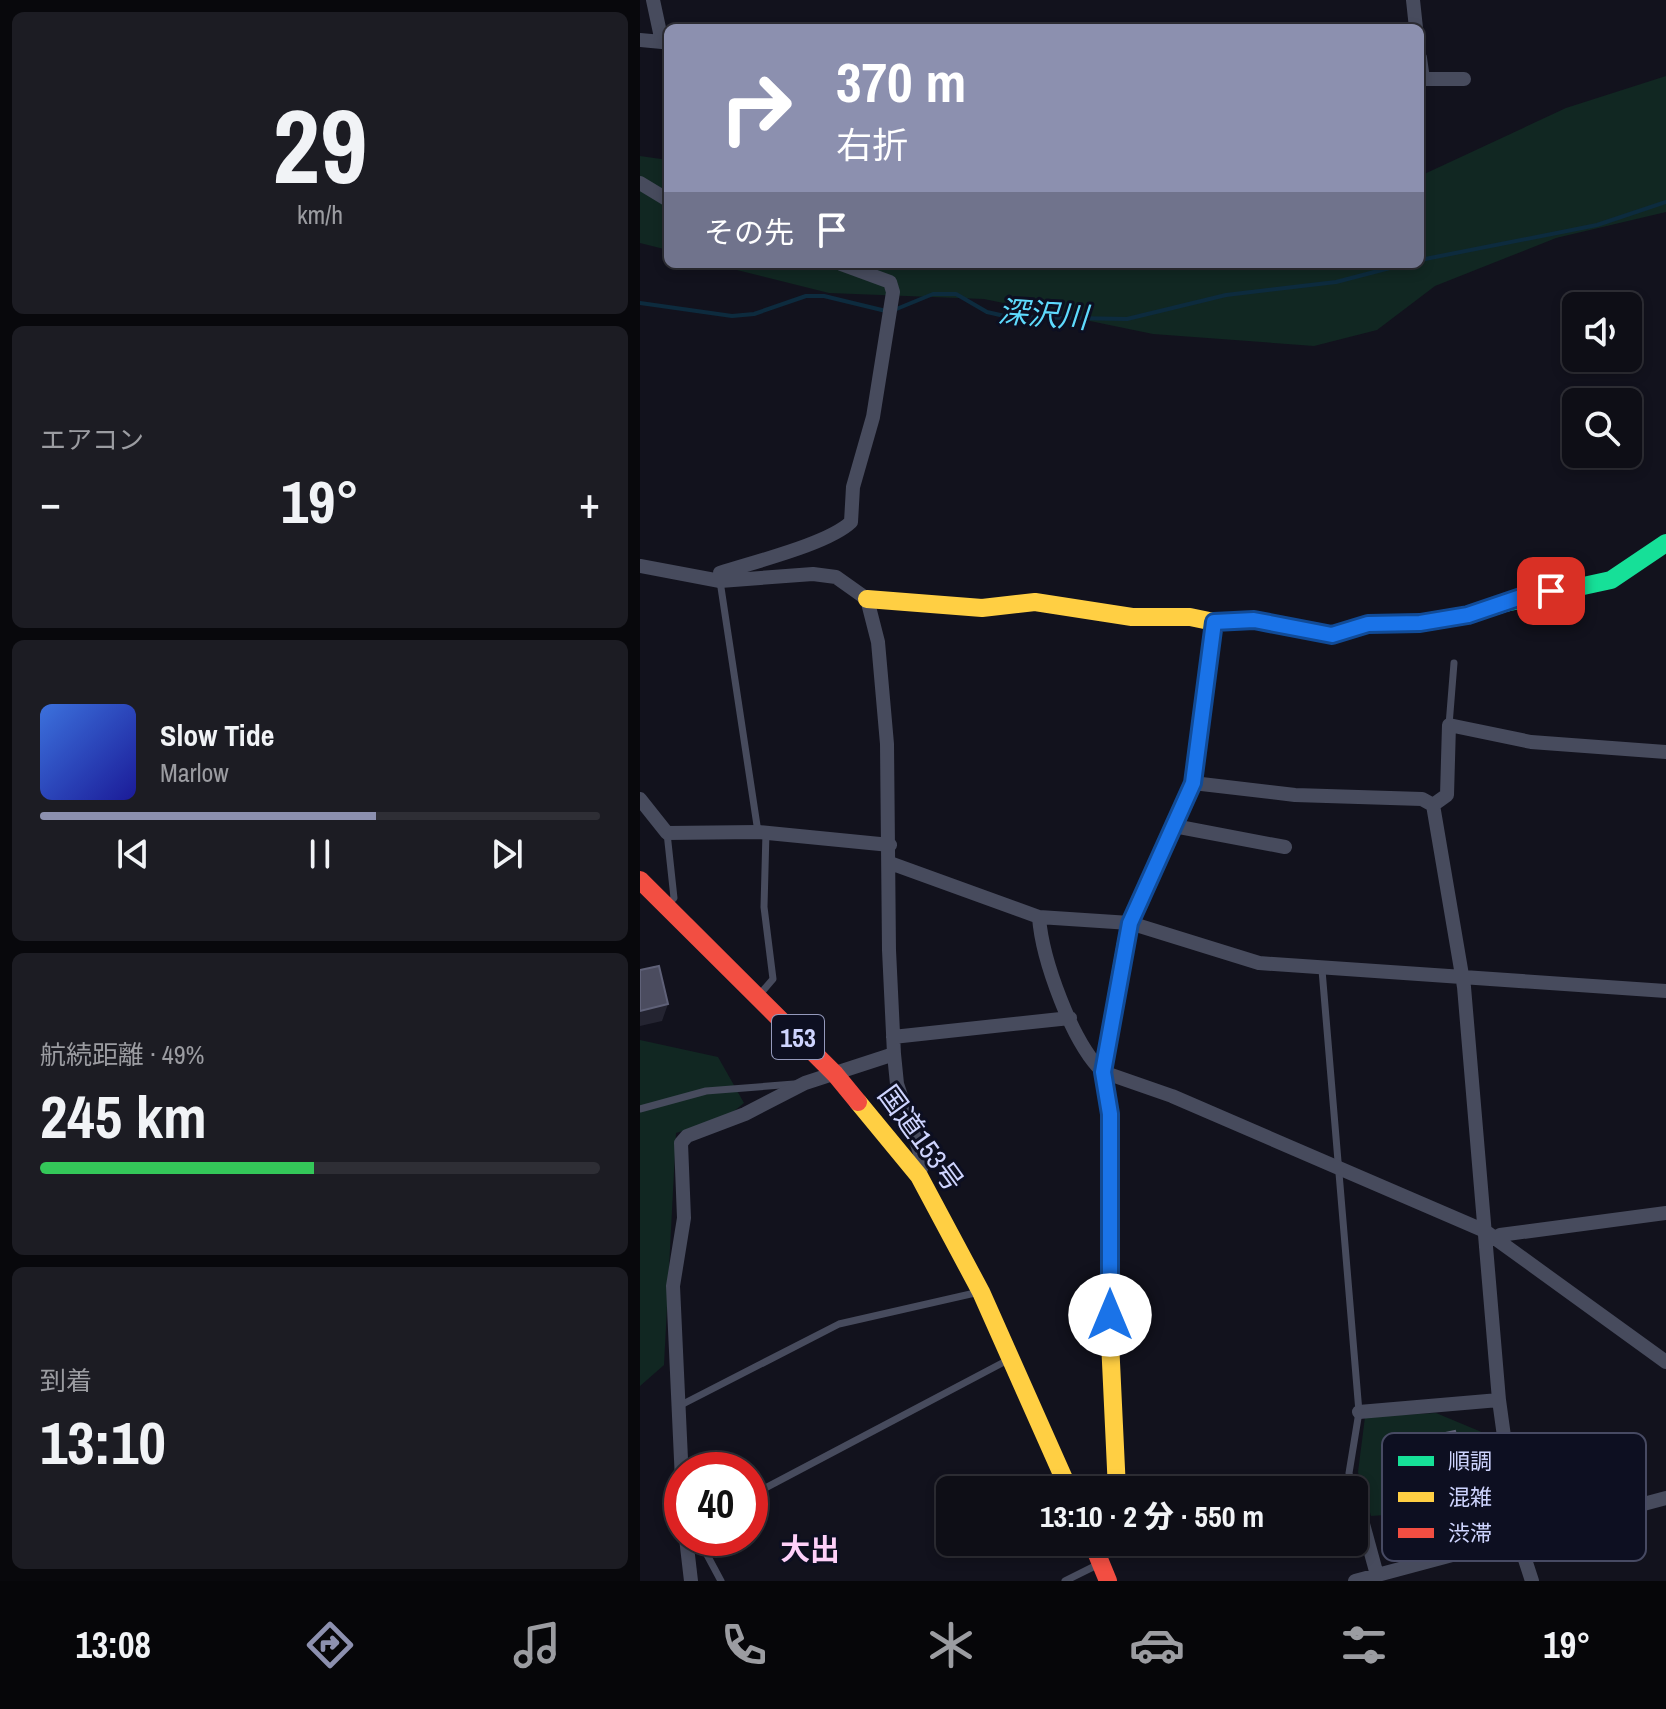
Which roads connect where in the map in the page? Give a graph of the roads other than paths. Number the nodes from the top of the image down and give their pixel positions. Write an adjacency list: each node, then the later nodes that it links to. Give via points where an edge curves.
1 (653, 0): 4 (street, via 662,42)
2 (1413, 0): 3 (street)
3 (1416, 24)
4 (640, 40)
5 (1424, 79): 6 (street)
6 (1464, 79)
7 (640, 183): 8 (street)
8 (664, 198)
9 (852, 268): 12 (street, via 890,282 893,299 873,417 853,487 851,522 816,540 720,573)
10 (1666, 543): 14 (main road, via 1611,580 1521,597 1468,615 1368,624 1332,635 1254,620)
11 (640, 566): 12 (street)
12 (720, 581): 13 (street, via 813,574 836,577); 22 (lane)
13 (867, 599): 14 (main road, via 982,608 1035,602 1132,617); 24 (street, via 878,642)
14 (1214, 622): 18 (main road)
15 (1454, 663): 16 (lane)
16 (1449, 725): 17 (street, via 1531,742); 20 (street, via 1447,795)
17 (1666, 752)
18 (1193, 783): 20 (street, via 1295,795 1422,799); 21 (main road)
19 (640, 799): 23 (street)
20 (1433, 805): 32 (street)
21 (1174, 826): 25 (street); 30 (main road)
22 (762, 832): 23 (street); 24 (street); 34 (lane, via 773,979)
23 (667, 833): 28 (lane, via 674,898)
24 (890, 845): 26 (street)
25 (1285, 847)
26 (890, 863): 29 (street); 36 (street)
27 (640, 880): 28 (main road, 国道153号 / 153)
28 (667, 907): 34 (main road, 国道153号 / 153)
29 (1039, 917): 30 (street); 35 (street, via 1040,935)
30 (1130, 923): 31 (street, via 1259,963); 39 (main road)
31 (1322, 970): 32 (street); 43 (lane)
32 (1461, 977): 33 (street); 46 (street)
33 (1666, 991)
34 (758, 996): 37 (main road, 国道153号 / 153)
35 (1070, 1018): 36 (street); 39 (street)
36 (893, 1037): 38 (street)
37 (815, 1054): 40 (main road, 国道153号 / 153); 41 (lane)
38 (894, 1054): 40 (street); 44 (street, via 897,1084 923,1162)
39 (1103, 1072): 43 (street); 56 (main road, via 1110,1114)
40 (835, 1074): 41 (street); 44 (main road, 国道153号 / 153)
41 (805, 1083): 42 (lane, via 706,1091); 51 (street, via 681,1143 684,1218 673,1286)
42 (640, 1109)
43 (1339, 1167): 46 (street); 52 (lane)
44 (919, 1176): 47 (main road, 国道153号 / 153)
45 (1666, 1213): 46 (street)
46 (1490, 1235): 49 (street); 50 (street)
47 (981, 1292): 48 (main road, 国道153号 / 153); 51 (lane, via 839,1324)
48 (1010, 1359): 55 (main road, 国道153号 / 153); 58 (lane)
49 (1666, 1362)
50 (1499, 1400): 52 (street); 53 (street)
51 (679, 1407): 54 (street)
52 (1359, 1412): 57 (lane)
53 (1504, 1433)
54 (681, 1452)
55 (1063, 1476)
56 (1116, 1476)
57 (1350, 1476)
58 (768, 1487)
59 (1666, 1498): 60 (street)
60 (1646, 1503)
61 (1368, 1542): 68 (street)
62 (688, 1556): 69 (street)
63 (708, 1556): 70 (lane)
64 (1097, 1556): 67 (main road)
65 (1430, 1561): 68 (street)
66 (1525, 1561): 74 (street)
67 (1100, 1563): 71 (lane); 72 (main road)
68 (1377, 1575): 73 (street)
69 (691, 1581)
70 (721, 1581)
71 (1065, 1581)
72 (1108, 1581)
73 (1355, 1581)
74 (1532, 1581)

